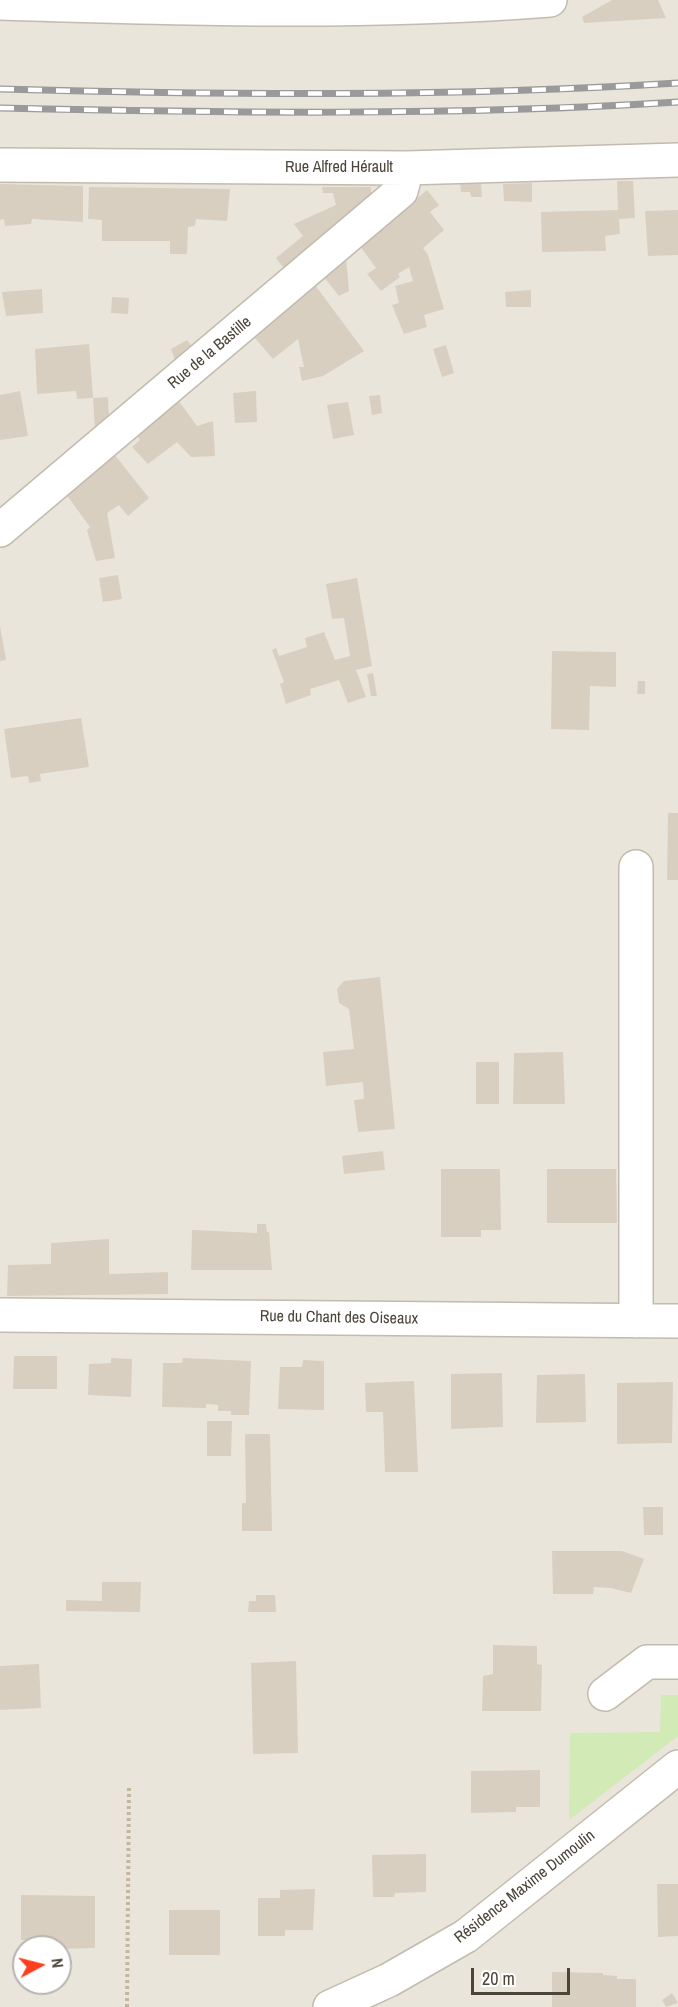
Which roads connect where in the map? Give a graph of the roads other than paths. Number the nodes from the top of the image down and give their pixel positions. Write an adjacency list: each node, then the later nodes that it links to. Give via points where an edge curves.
1 (550, 0): 2 (street)
2 (496, 2): 3 (street, via 237,10)
3 (0, 3)
4 (678, 160): 6 (street, Rue Alfred Hérault)
5 (0, 165): 6 (street, Rue Alfred Hérault)
6 (407, 168): 7 (street, Rue de la Bastille, via 401,191)
7 (0, 530)
8 (636, 867): 10 (street)
9 (0, 1315): 10 (street, Rue du Chant des Oiseaux)
10 (636, 1321): 11 (street, Rue du Chant des Oiseaux)
11 (678, 1321)
12 (678, 1662): 13 (street, via 647,1662)
13 (605, 1694)
14 (678, 1767): 15 (street, Résidence Maxime Dumoulin, via 466,1936 389,1980)
15 (330, 2007)

